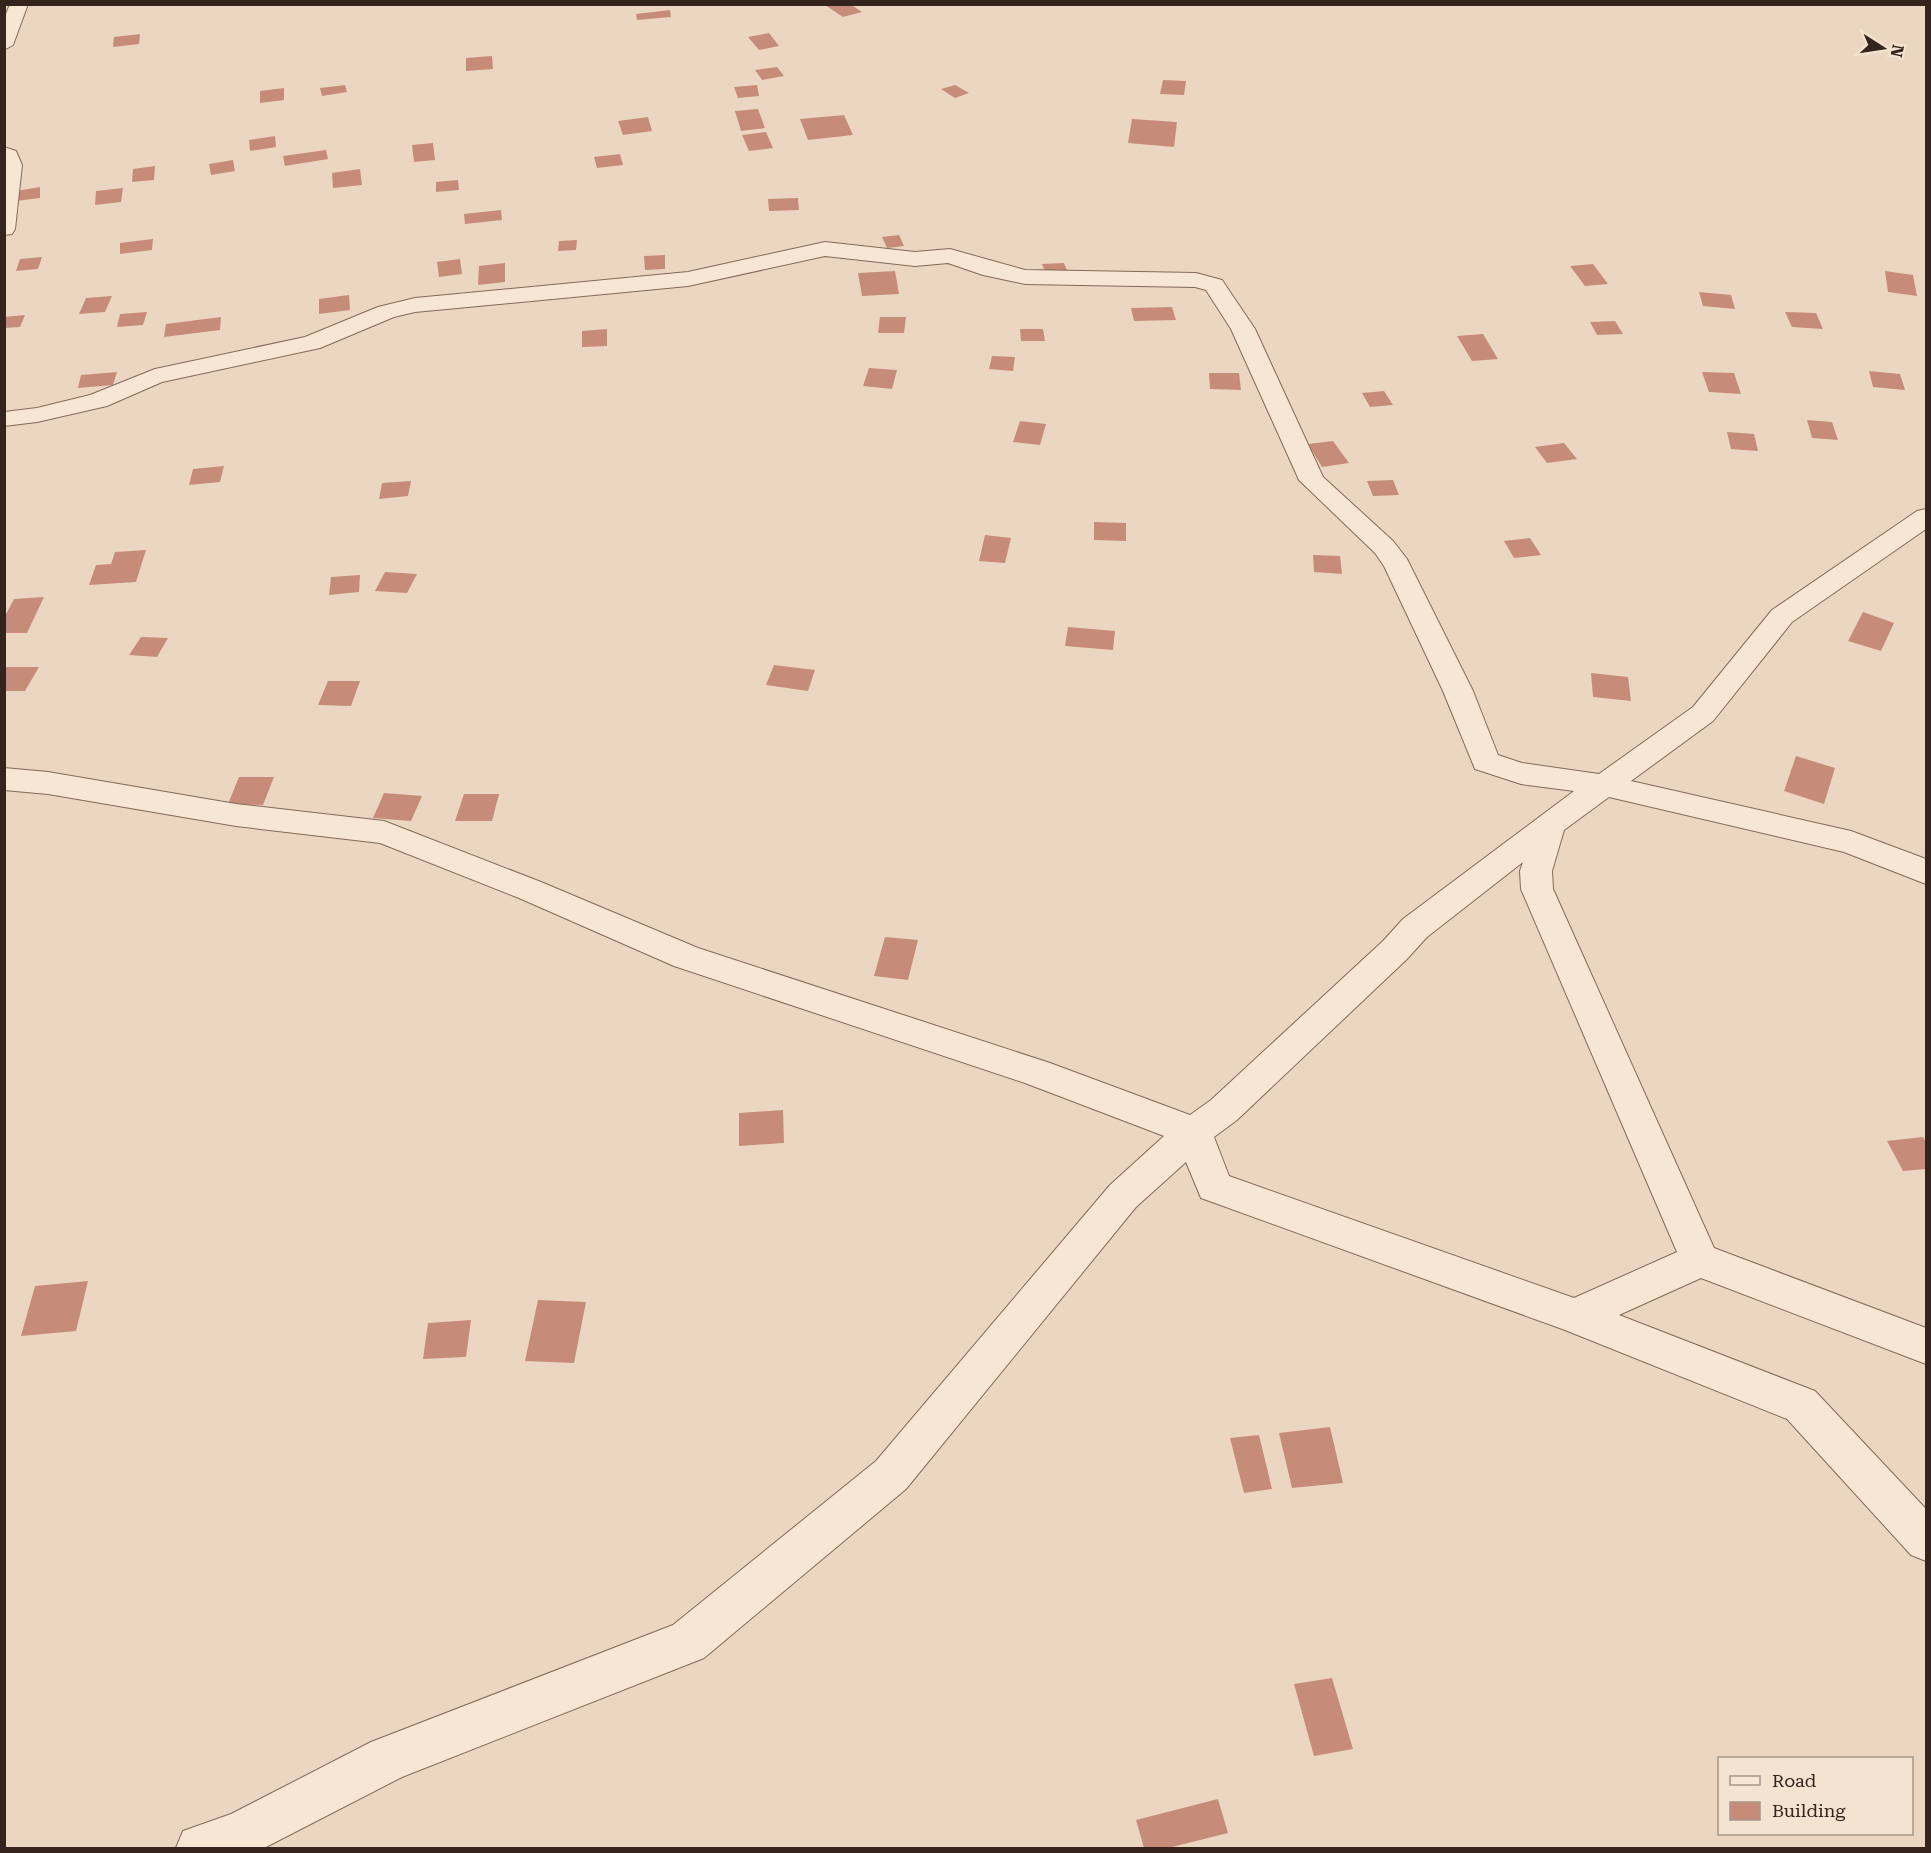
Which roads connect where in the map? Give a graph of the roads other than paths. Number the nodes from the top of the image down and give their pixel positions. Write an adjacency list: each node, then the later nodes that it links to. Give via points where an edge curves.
1 (19, 4): 2 (street)
2 (4, 45)
3 (4, 153): 4 (street, via 9,155 12,165)
4 (4, 229)
5 (4, 419): 8 (street, via 98,401 155,376 312,343 386,312 415,305 688,279 825,249 883,258 950,256 1025,277 1197,280 1214,285 1243,329 1312,480 1384,547 1397,565 1458,691 1486,762 1521,773)
6 (1926, 518): 8 (street, via 1782,616 1702,714)
7 (4, 779): 11 (street, via 384,832 686,957 1036,1073)
8 (1603, 785): 9 (street); 10 (street, via 1851,842)
9 (1550, 824): 11 (street, via 1415,928 1224,1110); 12 (street, via 1536,871 1537,890)
10 (1926, 872)
11 (1194, 1132): 13 (street, via 1214,1187); 16 (street, via 1123,1196 891,1475 688,1641 388,1759 240,1835)
12 (1700, 1260): 13 (street); 14 (street)
13 (1575, 1316): 15 (street, via 1801,1405)
14 (1926, 1346)
15 (1926, 1540)
16 (200, 1848)

